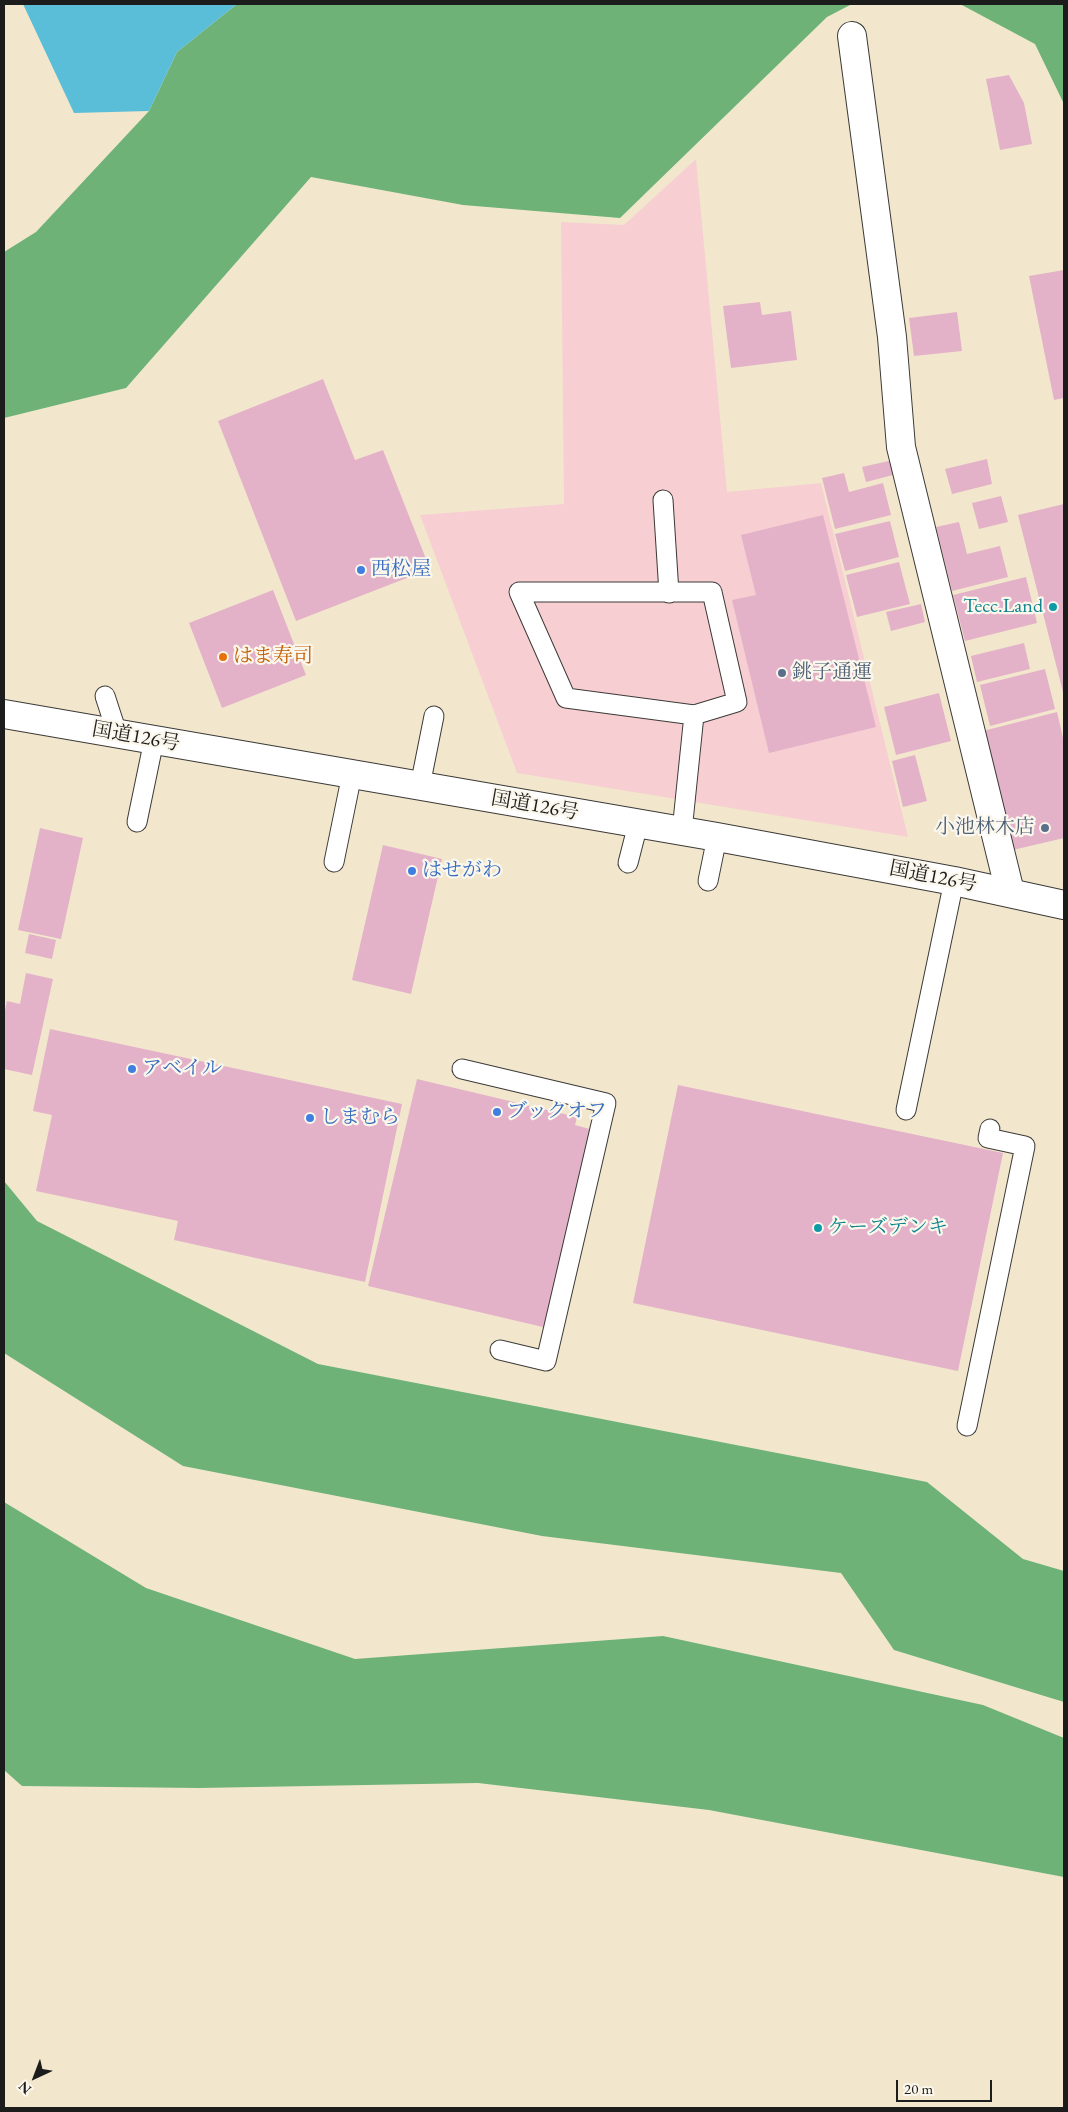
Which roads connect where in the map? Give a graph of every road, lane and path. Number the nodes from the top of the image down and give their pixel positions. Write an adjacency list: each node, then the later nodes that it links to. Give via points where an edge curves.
1 (852, 36): 20 (main road, via 892,337 902,447)
2 (663, 500): 3 (lane)
3 (670, 593): 6 (lane, via 712,592 736,702); 6 (lane, via 519,592 566,698)
4 (105, 696): 8 (lane)
5 (4, 714): 8 (main road, 国道126号)
6 (694, 714): 14 (lane)
7 (434, 716): 11 (lane)
8 (117, 733): 9 (main road, 国道126号)
9 (154, 740): 10 (main road, 国道126号); 12 (lane)
10 (352, 774): 11 (main road, 国道126号); 16 (lane)
11 (420, 786): 13 (main road, 国道126号)
12 (137, 822)
13 (638, 824): 14 (main road, 国道126号); 17 (lane)
14 (682, 831): 15 (main road, 国道126号)
15 (717, 838): 18 (main road, 国道126号); 19 (lane)
16 (334, 862)
17 (628, 863)
18 (954, 880): 20 (main road, 国道126号); 23 (lane)
19 (708, 881)
20 (1010, 892): 21 (main road, 国道126号)
21 (1064, 905)
22 (462, 1069): 25 (lane, via 606,1103 546,1361)
23 (906, 1110)
24 (990, 1129): 26 (lane, via 988,1138 1026,1146)
25 (500, 1350)
26 (967, 1426)

